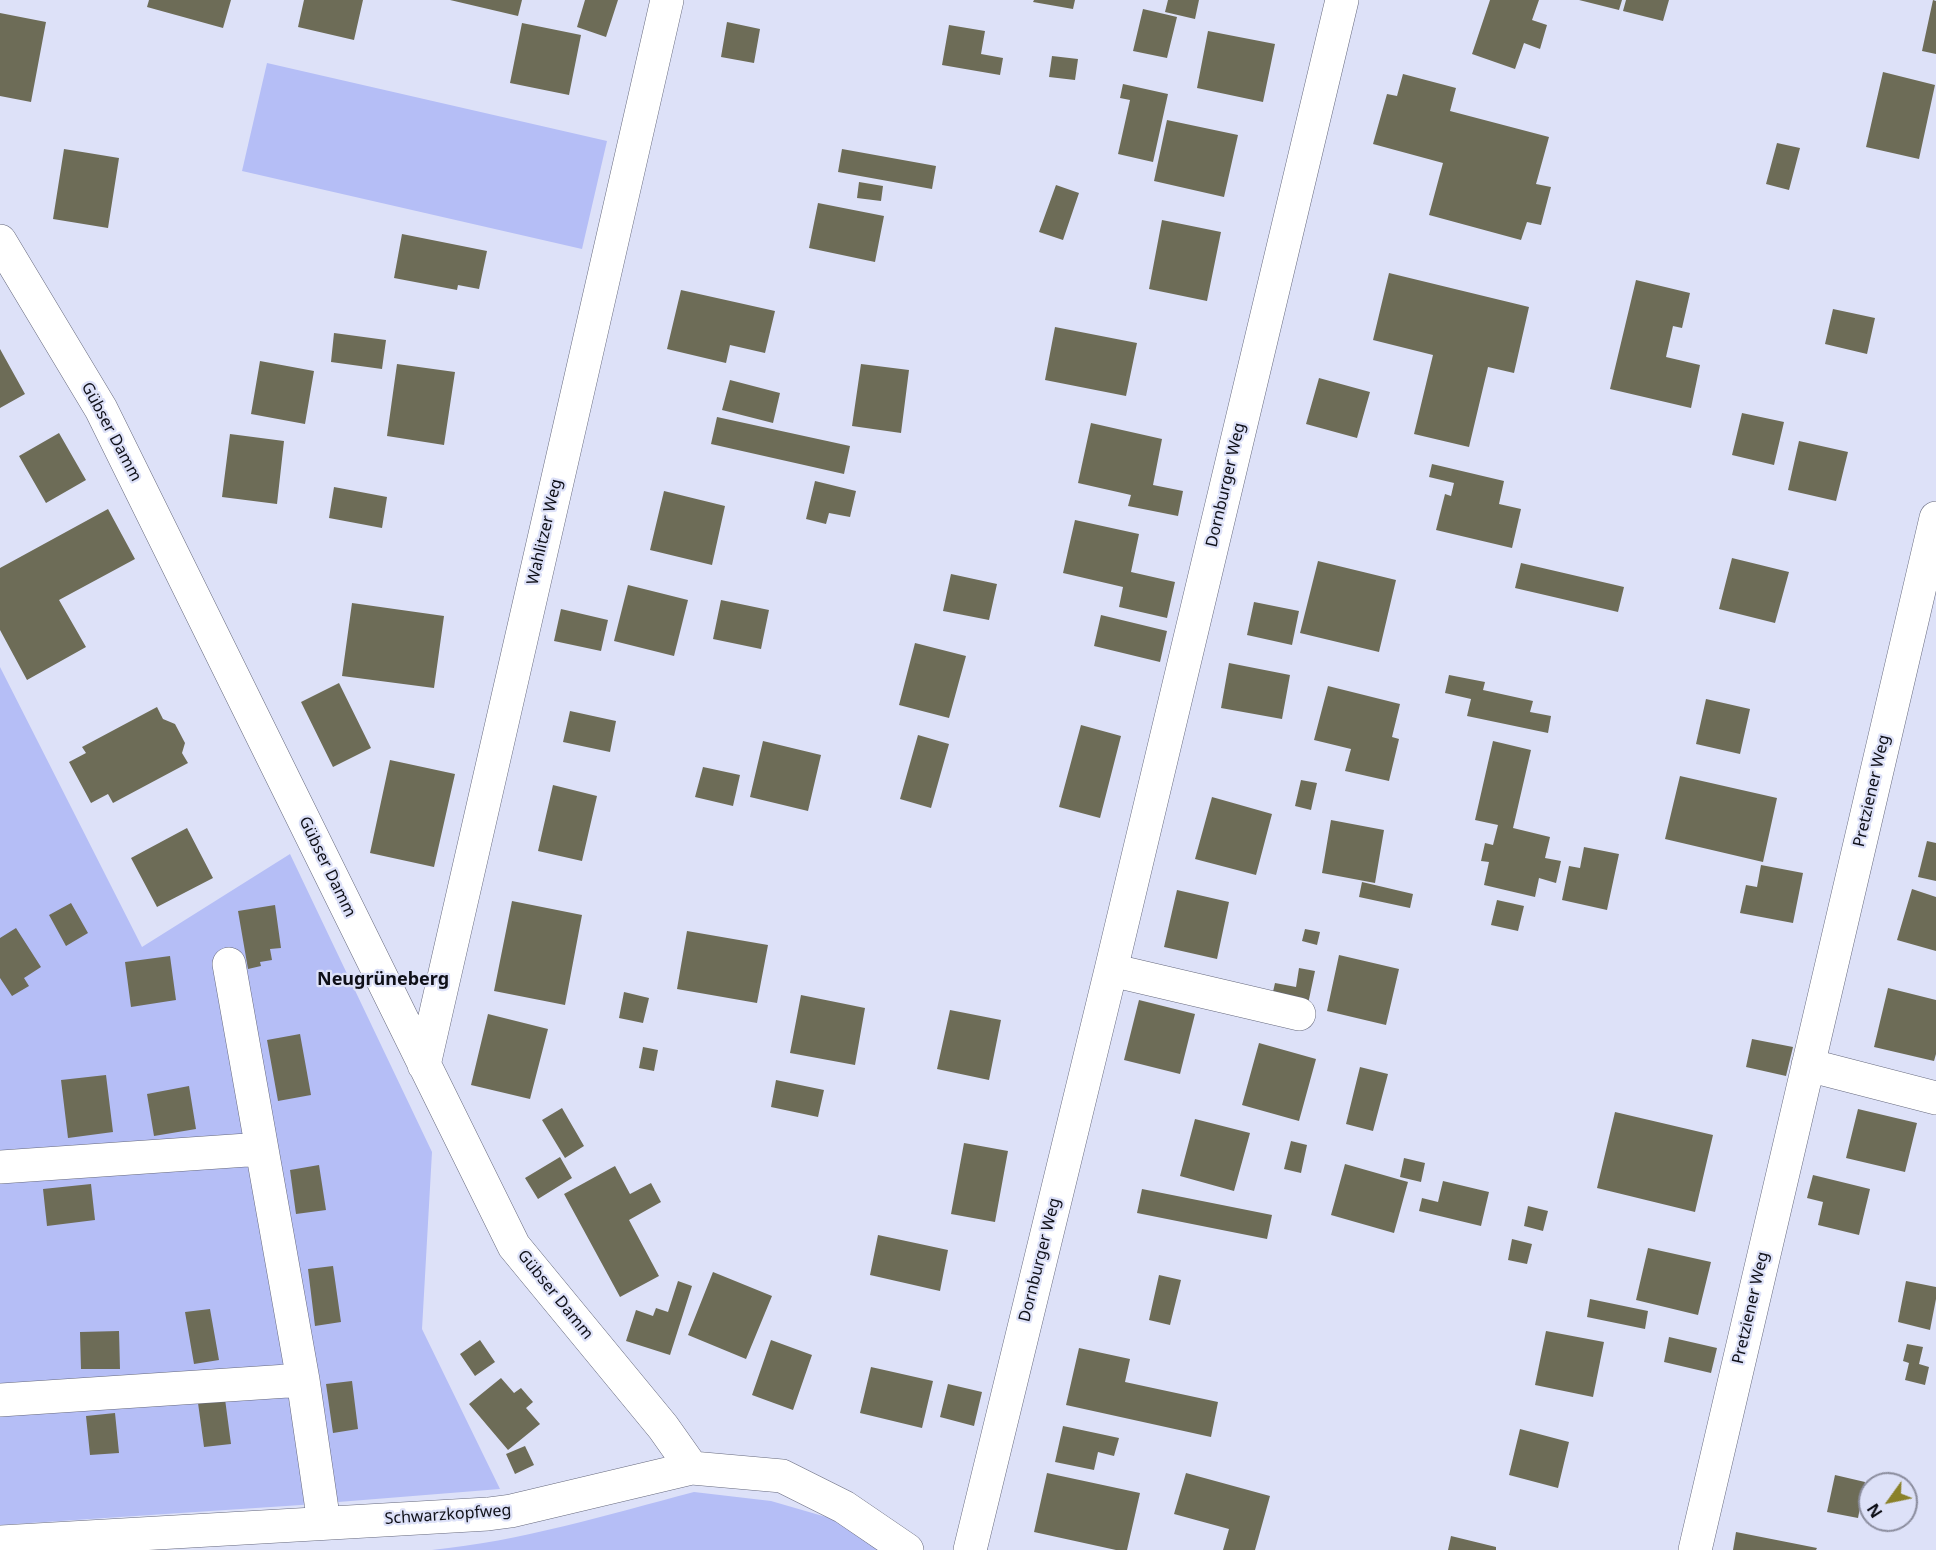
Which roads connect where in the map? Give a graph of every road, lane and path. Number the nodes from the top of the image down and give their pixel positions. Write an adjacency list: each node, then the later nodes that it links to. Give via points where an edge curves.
1 (667, 0): 8 (street, Wahlitzer Weg)
2 (1342, 0): 6 (street, Dornburger Weg)
3 (0, 241): 8 (street, Gübser Damm, via 101,409)
4 (1936, 518): 9 (street, Pretziener Weg)
5 (229, 964): 11 (street)
6 (1111, 970): 7 (street); 19 (street, Dornburger Weg)
7 (1299, 1014)
8 (424, 1065): 15 (street, Gübser Damm, via 514,1246 663,1427)
9 (1808, 1065): 10 (street); 20 (street, Pretziener Weg)
10 (1936, 1098)
11 (262, 1149): 12 (street); 13 (street)
12 (0, 1167)
13 (303, 1380): 14 (street); 16 (street)
14 (0, 1400)
15 (692, 1468): 16 (street, Schwarzkopfweg, via 511,1511); 18 (street, Schwarzkopfweg, via 782,1476 844,1507)
16 (324, 1523): 17 (street, Schwarzkopfweg)
17 (0, 1542)
18 (907, 1550)
19 (969, 1550)
20 (1695, 1550)

